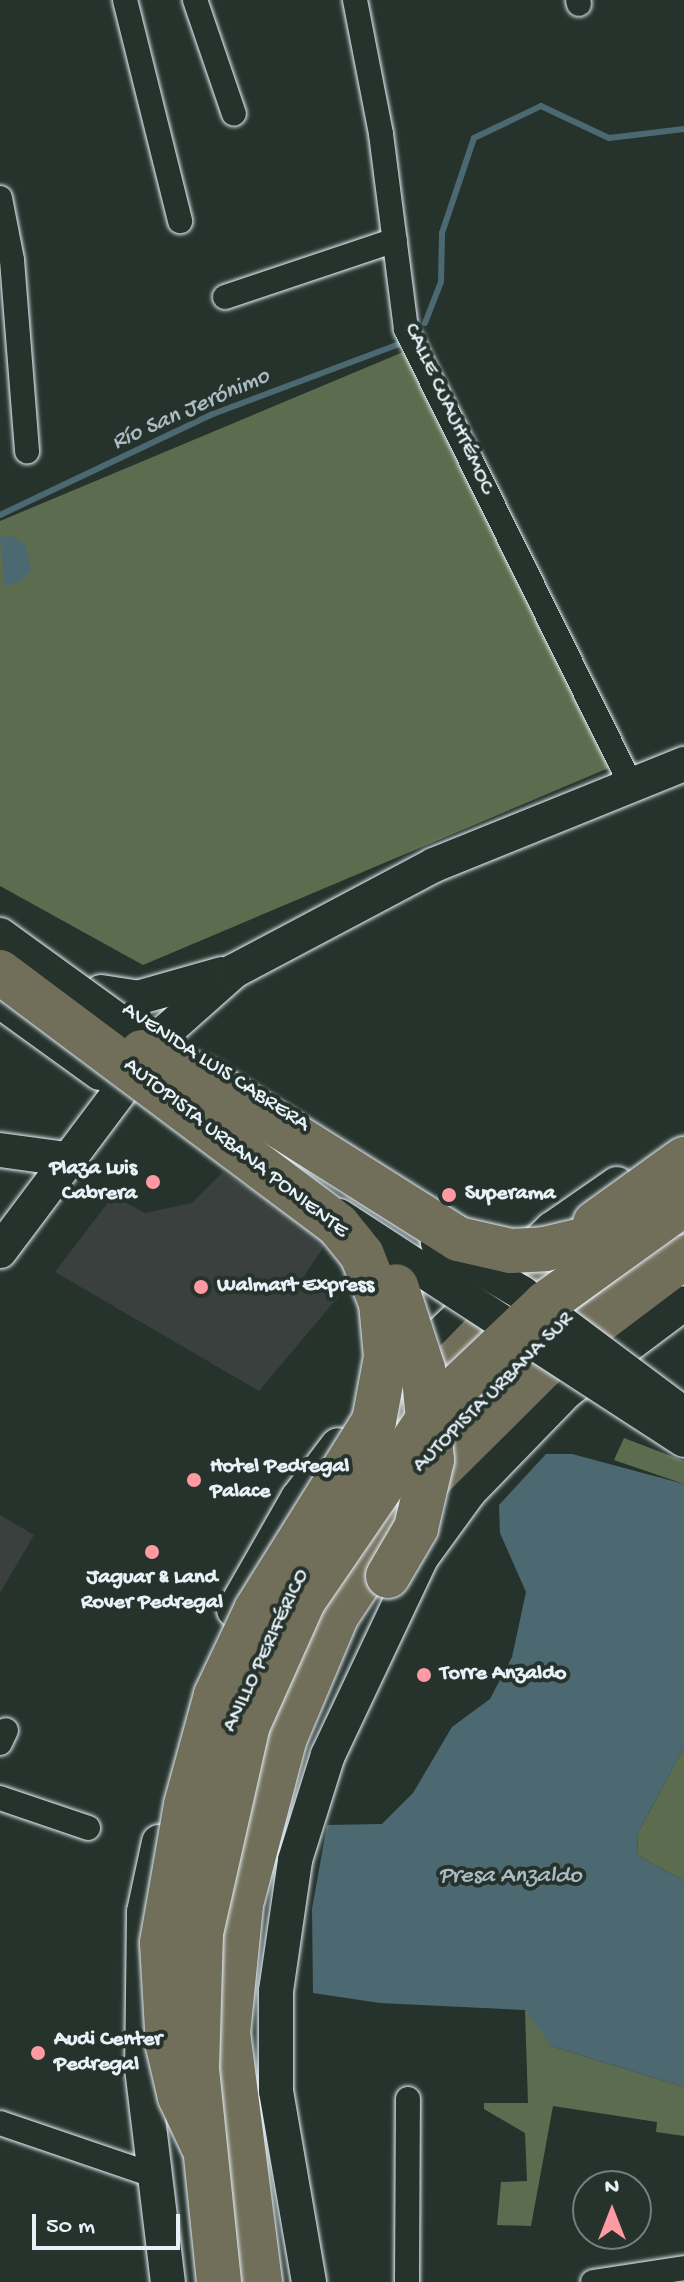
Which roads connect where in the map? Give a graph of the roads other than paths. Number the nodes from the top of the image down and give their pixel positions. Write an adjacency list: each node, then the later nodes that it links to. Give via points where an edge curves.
1 (125, 0): 6 (street)
2 (195, 0): 4 (street)
3 (355, 0): 8 (street, CALLE CUAUHTÉMOC)
4 (234, 114)
5 (0, 198): 7 (street)
6 (180, 221)
7 (3, 235): 10 (street)
8 (395, 240): 9 (street); 12 (street, CALLE CUAUHTÉMOC, via 406,329)
9 (225, 297)
10 (27, 451)
11 (684, 764): 12 (main road)
12 (633, 789): 16 (main road, via 434,865)
13 (0, 920): 15 (main road, AVENIDA LUIS CABRERA)
14 (0, 935): 34 (main road, bridge, via 335,1179)
15 (21, 949): 19 (main road, AVENIDA LUIS CABRERA); 20 (main road, via 47,972 32,997); 21 (highway, AUTOPISTA URBANA PONIENTE)
16 (234, 971): 19 (main road, via 137,998); 21 (main road)
17 (0, 972): 47 (highway, AUTOPISTA URBANA PONIENTE, bridge, via 338,1225 362,1255 381,1303 386,1357 374,1421 294,1546 216,1695 186,1805 162,1943 168,2046 180,2097)
18 (0, 984): 29 (main road, bridge)
19 (101, 992): 21 (main road, AVENIDA LUIS CABRERA)
20 (0, 999): 21 (main road, AVENIDA LUIS CABRERA)
21 (142, 1058): 24 (main road); 27 (highway, bridge, via 206,1080 429,1224 482,1247 572,1243); 30 (main road, AVENIDA LUIS CABRERA, via 434,1210 497,1232); 39 (main road, AVENIDA LUIS CABRERA, via 360,1261 389,1305); 56 (highway, bridge, via 312,1177 359,1220 386,1260 414,1335 433,1428 427,1491 416,1528 323,1694 266,1873 253,2043)
22 (684, 1140): 30 (main road)
23 (0, 1150): 24 (main road)
24 (66, 1159): 32 (main road)
25 (684, 1159): 34 (highway, bridge, via 531,1264)
26 (684, 1171): 38 (highway, ANILLO PERIFÉRICO, via 531,1284)
27 (684, 1192)
28 (684, 1204): 47 (highway, AUTOPISTA URBANA SUR, bridge, via 546,1303 470,1370 393,1462 304,1600 248,1725 208,1890 198,2038)
29 (355, 1226): 42 (main road, bridge); 49 (main road, bridge, via 389,1287 407,1373 399,1402 310,1537 227,1699 185,1860 171,1953 173,2046)
30 (552, 1229): 39 (main road)
31 (684, 1233): 54 (highway, AUTOPISTA URBANA SUR, bridge, via 577,1310 411,1476 323,1610 270,1732 241,1830 222,1942 217,2089)
32 (0, 1251)
33 (684, 1257): 55 (highway, via 558,1352 422,1487 337,1615 285,1738 241,1904 228,2033)
34 (470, 1261): 40 (main road, bridge)
35 (684, 1303): 37 (main road)
36 (684, 1316): 37 (main road)
37 (630, 1342): 57 (main road, via 567,1391 469,1492 421,1558 310,1803 282,1924 276,1991 276,2091)
38 (458, 1359): 41 (highway); 53 (highway, ANILLO PERIFÉRICO, via 375,1455 290,1590 234,1715 204,1819 181,1974)
39 (397, 1377): 41 (main road)
40 (684, 1414)
41 (348, 1431): 48 (main road, via 298,1498 212,1653 174,1775 144,1912 142,2068)
42 (684, 1440)
43 (0, 1798): 44 (street)
44 (88, 1828)
45 (408, 2099): 58 (street)
46 (0, 2123): 48 (street)
47 (203, 2146): 53 (highway, AUTOPISTA URBANA SUR, bridge)
48 (153, 2175): 49 (main road)
49 (163, 2241): 52 (main road)
50 (684, 2268): 51 (street)
51 (633, 2279): 59 (street)
52 (168, 2282)
53 (217, 2282)
54 (249, 2282)
55 (260, 2282)
56 (273, 2282)
57 (309, 2282)
58 (407, 2282)
59 (593, 2282)

